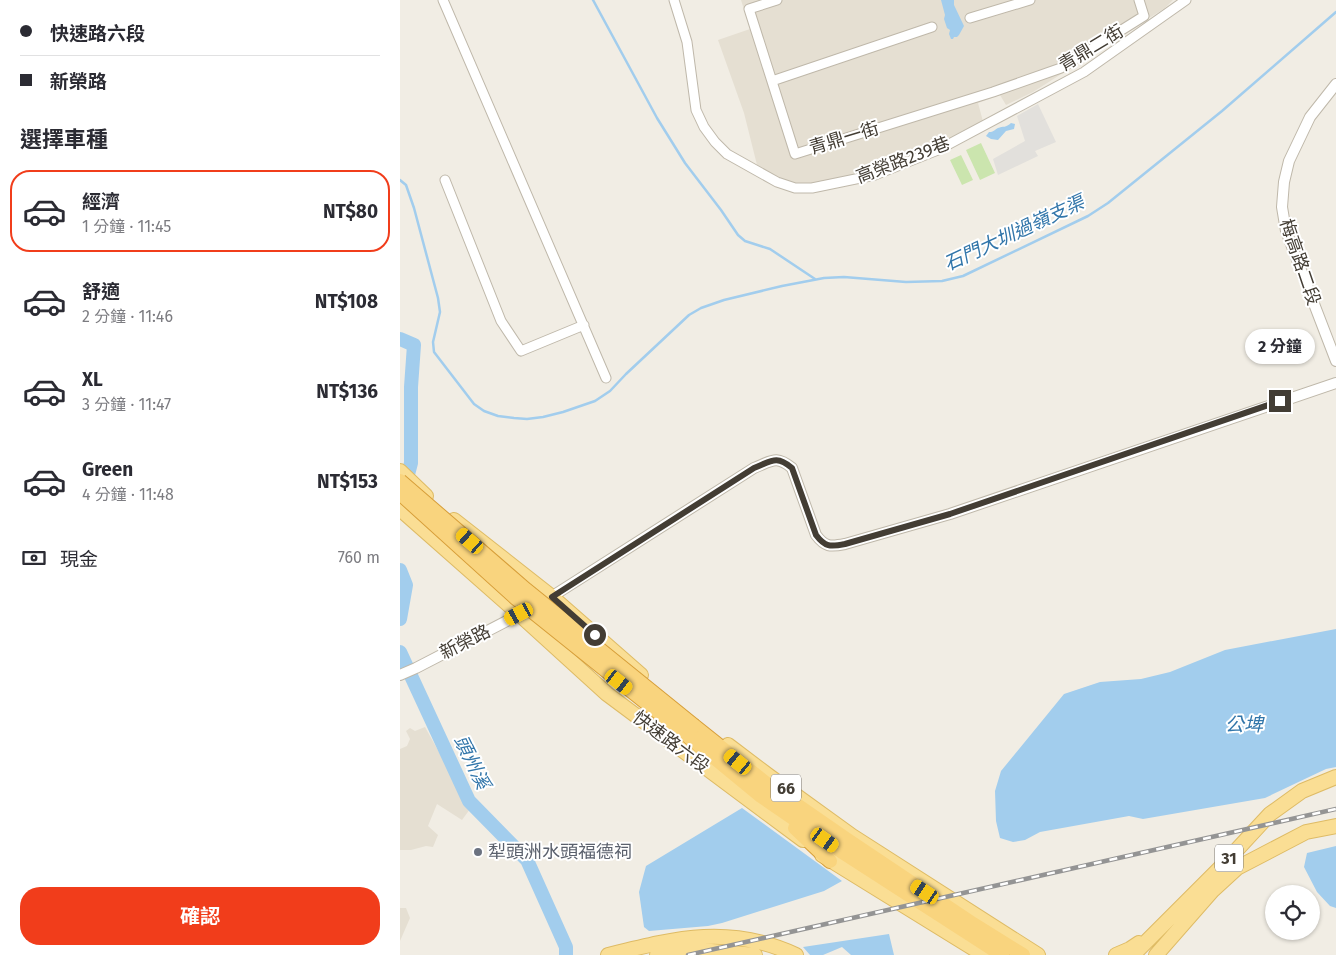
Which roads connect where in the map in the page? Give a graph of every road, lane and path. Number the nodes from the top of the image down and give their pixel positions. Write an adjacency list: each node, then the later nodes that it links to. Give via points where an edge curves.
1 (443, 0): 13 (street)
2 (674, 0): 6 (street, 高榮路239巷, via 687,42 696,110 704,127 727,154 777,182 795,188 812,188 875,175 938,150 1084,72)
3 (777, 0): 9 (street, 青鼎一街, via 749,9)
4 (1030, 0): 7 (street)
5 (1139, 0): 11 (street, 青鼎二街, via 1144,16 1062,68)
6 (1186, 0)
7 (970, 18)
8 (932, 28): 9 (street)
9 (772, 81): 11 (street, 青鼎一街, via 795,154)
10 (1336, 84): 14 (street, 梅高路二段, via 1310,117 1289,161 1282,207 1289,238)
11 (980, 96)
12 (445, 180): 13 (street, via 501,321 521,351)
13 (584, 325): 15 (street)
14 (1336, 361)
15 (606, 378)
16 (1336, 383): 21 (street, 新榮路, via 950,514 830,547 816,535 792,468 775,459 754,468)
17 (400, 471): 21 (main road, 66, via 434,504)
18 (400, 480): 24 (highway, 66, bridge)
19 (400, 493): 24 (highway, 66, bridge, via 516,598)
20 (400, 509): 22 (main road, 66)
21 (552, 597): 22 (street, 新榮路); 28 (main road, 快速路六段 / 66, via 668,699)
22 (519, 614): 23 (street, 新榮路); 29 (main road, 快速路六段 / 66, via 607,694)
23 (400, 675)
24 (691, 731): 26 (highway, 66)
25 (1336, 778): 31 (main road, 31, via 1302,791 1270,814)
26 (764, 791): 28 (highway); 29 (highway); 30 (highway, 66, via 841,851)
27 (1336, 826): 32 (main road, 31, via 1306,832 1237,868 1213,890)
28 (852, 836): 40 (main road, 快速路六段 / 66)
29 (830, 860): 37 (main road, 快速路六段 / 66)
30 (970, 928): 38 (highway, 66); 39 (highway, 66)
31 (1160, 928): 41 (main road, via 1130,950); 42 (main road, 31)
32 (1157, 954)
33 (608, 955): 36 (main road, via 670,941 724,936 750,939)
34 (657, 955): 35 (main road, via 700,950)
35 (755, 955)
36 (796, 955)
37 (984, 955)
38 (1002, 955)
39 (1023, 955)
40 (1038, 955)
41 (1116, 955)
42 (1133, 955)

